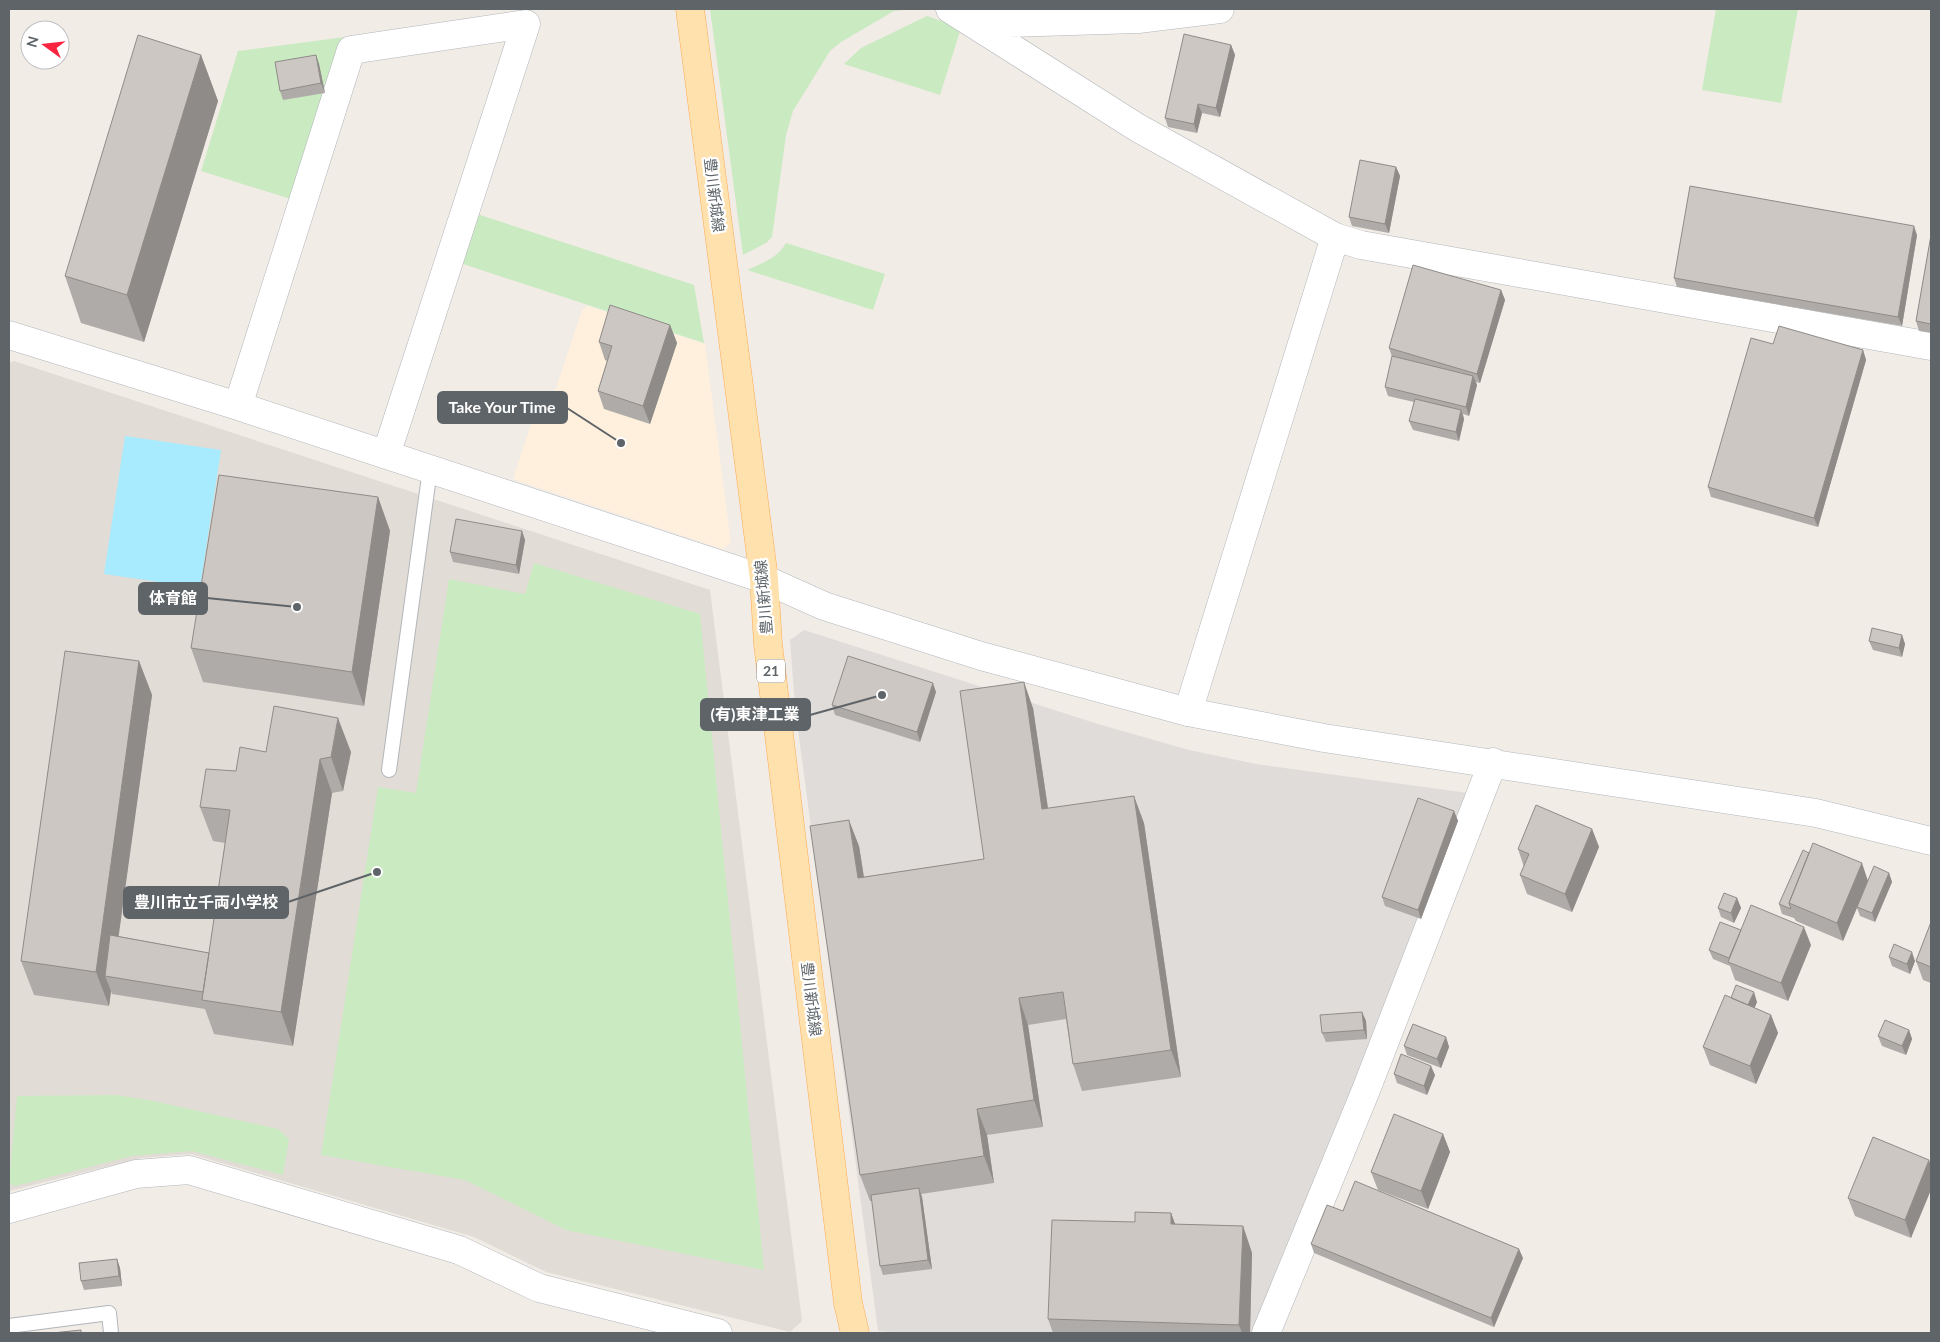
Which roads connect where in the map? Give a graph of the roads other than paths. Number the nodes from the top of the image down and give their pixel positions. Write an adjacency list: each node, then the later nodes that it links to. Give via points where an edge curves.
1 (690, 9): 11 (main road, 豊川新城線 / 21)
2 (950, 9): 4 (street)
3 (1220, 9): 4 (street, via 1138,19)
4 (974, 24): 5 (street, via 1138,128)
5 (1335, 237): 7 (street, via 1361,245); 12 (street)
6 (9, 335): 8 (street)
7 (1931, 346)
8 (238, 406): 9 (street); 9 (street, via 351,50 526,24)
9 (386, 455): 10 (street)
10 (430, 469): 11 (street); 14 (lane)
11 (764, 579): 12 (street, via 824,606 981,656); 20 (main road, 豊川新城線 / 21, via 768,644 848,1303)
12 (1188, 712): 13 (street, via 1324,738)
13 (1492, 762): 15 (street, via 1816,813); 21 (street, via 1366,1090)
14 (389, 770)
15 (1931, 841)
16 (9, 1209): 19 (street, via 136,1174 189,1170 459,1250 539,1288)
17 (9, 1326): 18 (lane, via 109,1313)
18 (111, 1333)
19 (718, 1333)
20 (855, 1333)
21 (1266, 1333)

